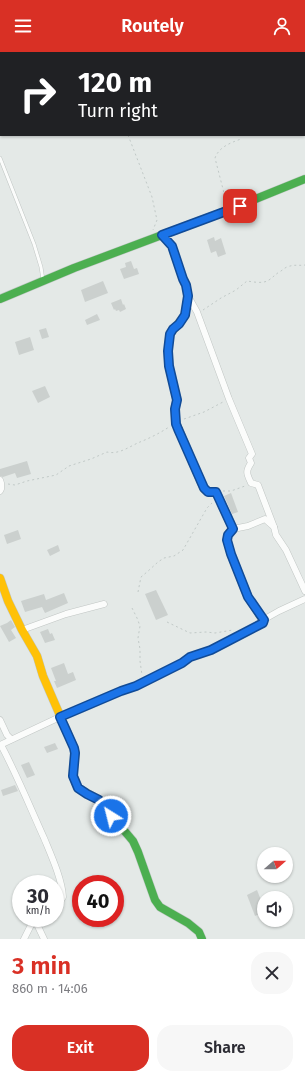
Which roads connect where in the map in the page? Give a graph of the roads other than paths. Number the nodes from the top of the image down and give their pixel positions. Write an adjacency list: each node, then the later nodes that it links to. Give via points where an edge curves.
1 (0, 158): 4 (lane, via 38,256)
2 (305, 179): 3 (street)
3 (162, 235): 4 (street); 5 (street, via 172,246)
4 (43, 281): 6 (street)
5 (188, 296): 9 (street, via 197,312 252,454 247,474 251,483 258,485); 10 (street, via 185,315 173,329 169,339 169,366 177,400 176,421 204,488 208,492 216,492)
6 (0, 299)
7 (1, 482): 8 (street)
8 (0, 491)
9 (274, 527): 10 (street, via 265,519); 12 (street)
10 (233, 529): 15 (street, via 227,540 231,554 248,597)
11 (0, 578): 16 (street)
12 (305, 591)
13 (305, 599): 15 (street)
14 (104, 604): 16 (street)
15 (264, 620): 17 (street, via 263,623 211,650 190,657 143,683)
16 (22, 630): 17 (street, via 37,656)
17 (60, 717): 19 (street); 26 (street, via 74,748 73,776 78,788 99,800 133,842 160,907 188,923 199,932)
18 (0, 720): 19 (street)
19 (11, 740): 20 (street)
20 (1, 745): 21 (street, via 21,785)
21 (58, 875)
22 (31, 927): 24 (street)
23 (39, 927): 25 (street)
24 (24, 939)
25 (44, 939)
26 (202, 939)

